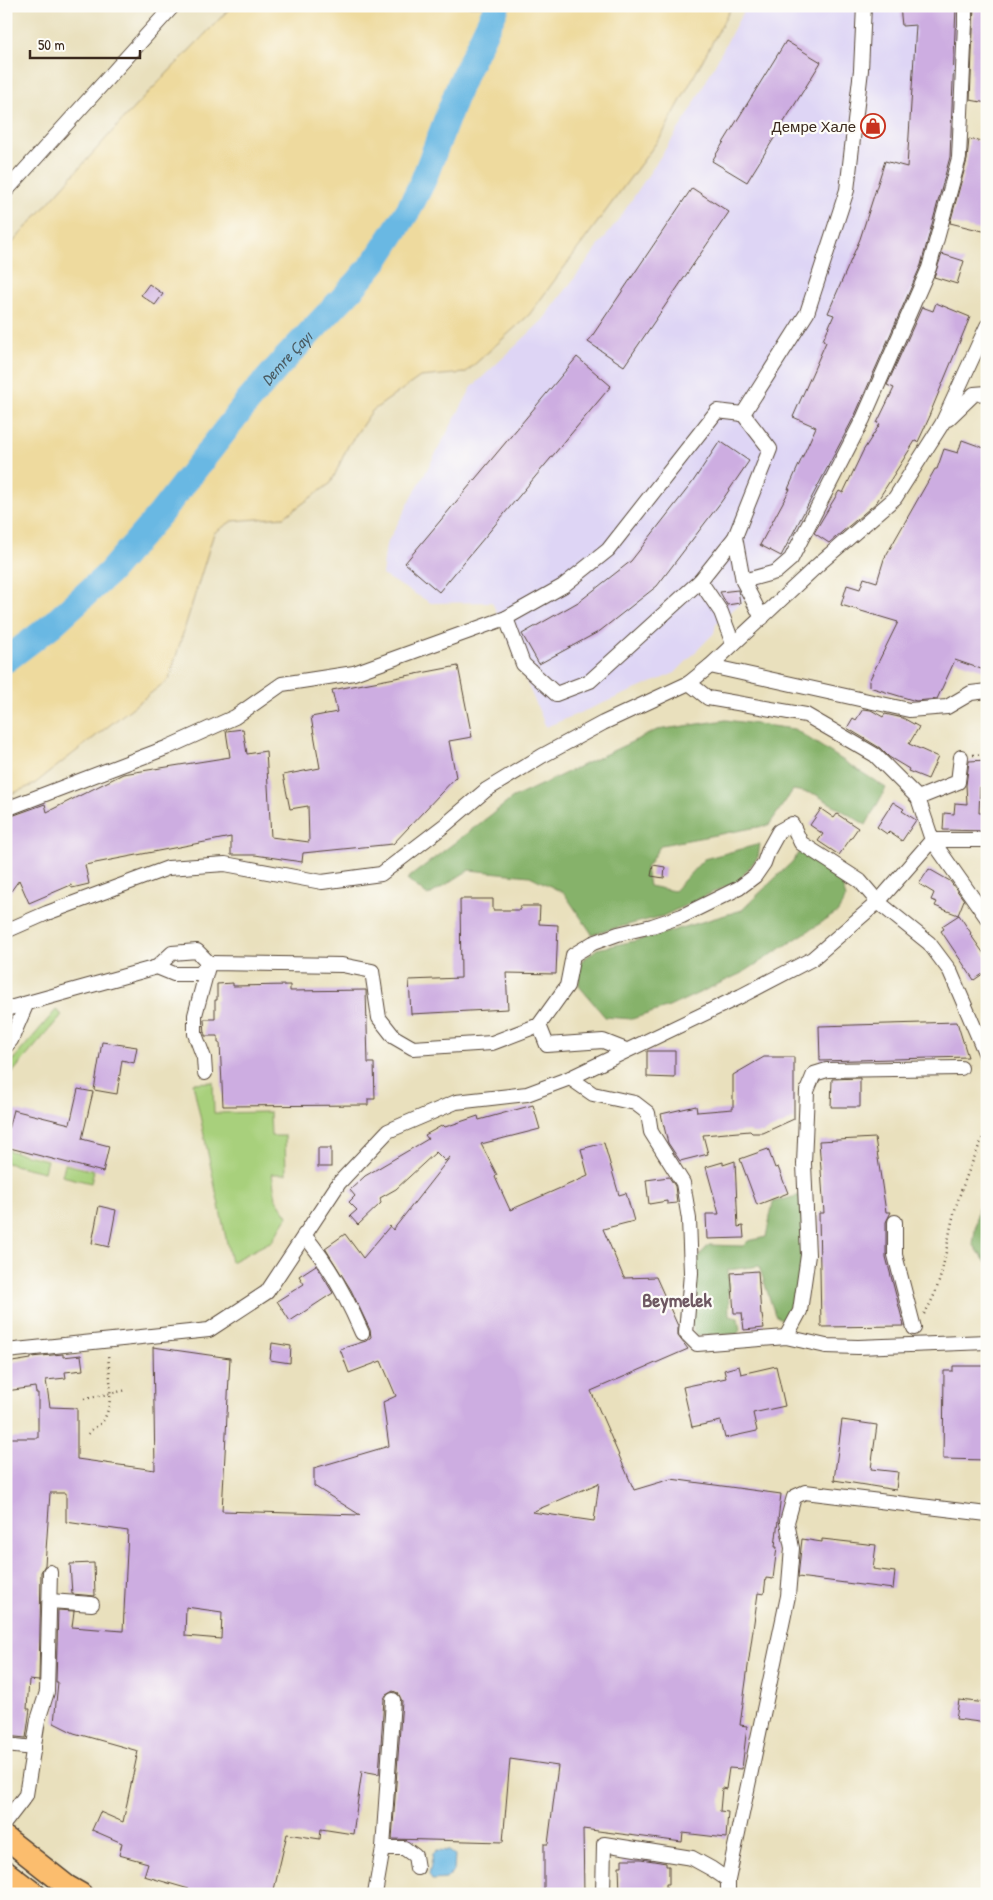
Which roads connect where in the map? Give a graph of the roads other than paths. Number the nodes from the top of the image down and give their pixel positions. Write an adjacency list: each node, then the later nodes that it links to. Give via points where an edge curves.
1 (174, 6): 4 (street)
2 (864, 6): 7 (street, via 861,70 847,190 807,313)
3 (965, 6): 10 (street, via 959,158 929,268 863,419 791,558 776,572)
4 (6, 191)
5 (987, 326): 8 (street)
6 (987, 393): 8 (street, via 974,394)
7 (743, 414): 9 (street, via 770,449); 12 (street, via 717,411 608,550 563,586)
8 (942, 424): 13 (street, via 895,498)
9 (736, 536): 10 (street); 11 (street)
10 (743, 581): 13 (street)
11 (700, 582): 12 (street, via 590,681 556,694 523,664); 14 (street, via 721,612)
12 (506, 618): 20 (street, via 354,673 282,684 235,718)
13 (762, 618): 14 (street)
14 (733, 644): 15 (street)
15 (710, 666): 16 (street); 17 (street, via 909,710 947,707 971,693)
16 (689, 683): 19 (street, via 708,698 806,715 875,755); 25 (street, via 603,723 486,790 381,874 322,882 225,864 168,868)
17 (987, 690)
18 (961, 757): 19 (street, via 958,782)
19 (918, 798): 21 (street)
20 (6, 809)
21 (932, 840): 22 (street); 23 (street); 24 (street)
22 (987, 840)
23 (878, 902): 30 (street, via 860,881 801,843 792,824 779,831 755,876 739,888 682,916 618,934 573,955 568,986); 32 (street, via 812,959); 33 (street, via 929,943 950,970)
24 (987, 918)
25 (6, 931)
26 (209, 963): 27 (street, via 200,974 174,974); 27 (street, via 197,951 172,953); 30 (street, via 342,965 372,971 379,1018 394,1038 413,1048 492,1043); 35 (street, via 195,1016 195,1034 204,1058)
27 (157, 967): 28 (street)
28 (26, 1005): 29 (street); 31 (street)
29 (6, 1009)
30 (539, 1026): 32 (street, via 547,1045 603,1042)
31 (6, 1046)
32 (626, 1050): 36 (street)
33 (987, 1057)
34 (961, 1068): 41 (street, via 828,1070 814,1074 807,1091 804,1164 808,1255 800,1311)
35 (205, 1073)
36 (570, 1078): 38 (street, via 526,1094 456,1102 388,1131 339,1183); 41 (street, via 593,1094 635,1103 648,1113 652,1132 683,1183 691,1273 686,1333 697,1344)
37 (895, 1222): 39 (street, via 895,1255)
38 (304, 1235): 40 (street, via 320,1254); 43 (street, via 267,1292 209,1330)
39 (914, 1328)
40 (362, 1333)
41 (786, 1338): 42 (street, via 826,1346 858,1347)
42 (987, 1342)
43 (6, 1351)
44 (987, 1514): 56 (street, via 805,1492 794,1498 787,1522 792,1548 788,1596)
45 (50, 1572): 46 (street)
46 (50, 1600): 47 (street); 50 (street, via 47,1692)
47 (92, 1604)
48 (394, 1700): 53 (street)
49 (6, 1745): 50 (street)
50 (34, 1748): 51 (street, via 26,1796)
51 (8, 1815)
52 (6, 1838): 58 (highway)
53 (383, 1848): 54 (street, via 404,1848 415,1856); 59 (street)
54 (417, 1868)
55 (6, 1872): 57 (highway)
56 (728, 1887): 60 (street, via 712,1869 692,1858 604,1844)
57 (34, 1894)
58 (81, 1894)
59 (375, 1894)
60 (603, 1894)

